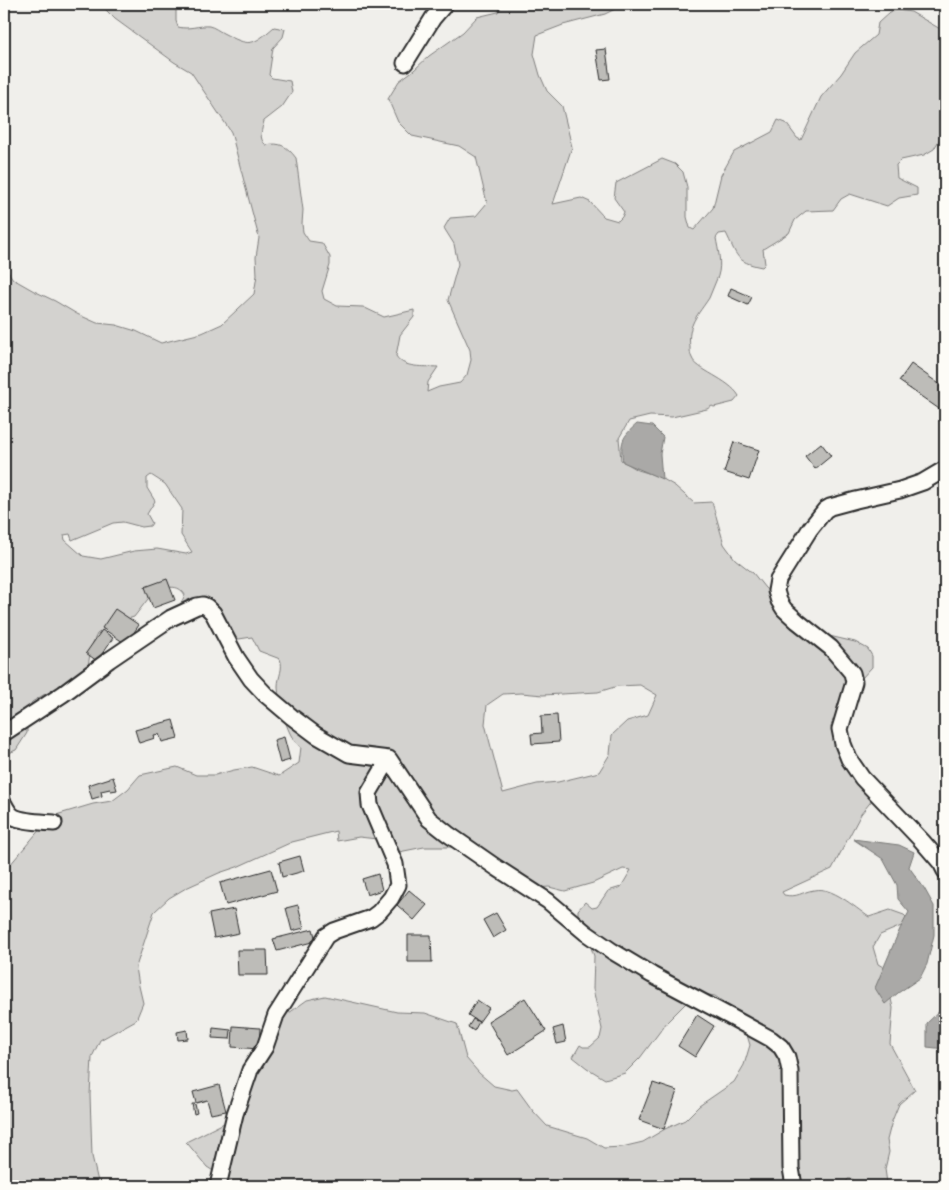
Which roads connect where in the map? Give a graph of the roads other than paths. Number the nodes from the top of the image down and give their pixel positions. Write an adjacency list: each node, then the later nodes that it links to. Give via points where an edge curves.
1 (445, 4): 2 (street)
2 (405, 63)
3 (945, 469): 8 (street, via 900,490 825,510 778,580 776,591 784,609 831,648 852,673 854,682 840,728 849,759)
4 (4, 733): 5 (street, via 171,618 202,605 213,613 236,658 266,695 316,735 349,754)
5 (389, 759): 9 (street, via 369,793 370,806 395,864 398,885 380,912 326,936 276,1015 265,1047 250,1070 242,1092); 10 (street, via 430,819 448,834 548,901 612,951 781,1047 790,1071)
6 (4, 804): 7 (street, via 16,818)
7 (54, 823)
8 (945, 871)
9 (218, 1186)
10 (794, 1186)

